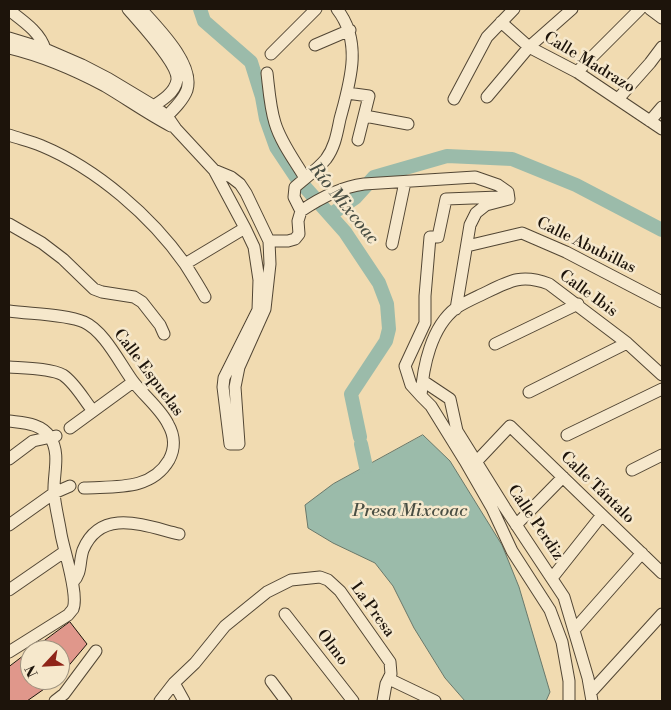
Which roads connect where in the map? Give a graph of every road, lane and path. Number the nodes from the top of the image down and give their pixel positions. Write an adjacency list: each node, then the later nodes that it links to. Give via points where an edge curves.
1 (128, 9): 27 (street, via 176,72 174,88)
2 (141, 9): 29 (street, via 166,38 188,78 187,90 181,100)
3 (316, 9): 19 (street)
4 (337, 9): 12 (street)
5 (514, 9): 11 (street)
6 (572, 9): 15 (street)
7 (640, 9): 20 (street)
8 (650, 9): 10 (street)
9 (9, 10): 18 (street, via 36,32)
10 (662, 18)
11 (501, 22): 15 (street, Calle Madrazo); 24 (street, via 487,37)
12 (350, 30): 14 (street); 22 (street, via 352,67)
13 (9, 38): 18 (street)
14 (315, 45)
15 (529, 46): 20 (street, Calle Madrazo); 23 (street)
16 (662, 47): 25 (street)
17 (9, 48): 27 (street, via 44,58)
18 (46, 49): 27 (street, via 109,79)
19 (271, 54)
20 (577, 72): 25 (street, Calle Madrazo)
21 (268, 73): 36 (street, via 275,125)
22 (347, 93): 28 (street, via 369,96); 36 (street, via 333,147 326,160)
23 (487, 97)
24 (454, 99)
25 (618, 99): 30 (street, Calle Madrazo)
26 (662, 107): 30 (street)
27 (149, 108): 29 (street)
28 (365, 116): 31 (street); 34 (street)
29 (164, 118): 35 (street)
30 (650, 121): 32 (street, Calle Madrazo)
31 (408, 124)
32 (662, 129)
33 (9, 135): 45 (street, via 62,155 90,173 142,214)
34 (358, 140)
35 (214, 170): 41 (street); 42 (street, via 240,184)
36 (305, 178): 39 (street, via 295,188 294,197)
37 (400, 183): 38 (street, via 475,177 498,185 508,192); 39 (street, via 350,186 319,199); 43 (street)
38 (509, 197): 44 (street, via 476,213 470,225); 57 (street, via 449,198 445,201 438,237 430,237 425,323 405,366 411,385)
39 (301, 211): 42 (street, via 299,234 295,239)
40 (9, 224): 51 (street, via 63,259 94,289 134,297 160,324)
41 (245, 228): 42 (street, via 254,247 259,280 258,310 224,378 230,444 239,444 235,387 238,367 265,310); 45 (street)
42 (269, 241)
43 (392, 244)
44 (467, 246): 47 (street, Calle Abubillas, via 522,233); 49 (street)
45 (185, 264): 46 (street)
46 (205, 297)
47 (662, 302)
48 (578, 304): 49 (street, Calle Ibis, via 549,284 524,277 500,285); 52 (street, Calle Ibis); 53 (street)
49 (456, 309): 57 (street, Calle Ibis, via 434,337 426,360)
50 (9, 312): 56 (street, Calle Espuelas, via 74,318 85,322 109,346)
51 (164, 334)
52 (627, 343): 55 (street, Calle Ibis); 59 (street)
53 (495, 344)
54 (9, 367): 60 (street, via 62,374)
55 (662, 375)
56 (133, 382): 60 (street); 71 (street, Calle Espuelas, via 168,423 173,437 173,452 155,477 142,483)
57 (422, 388): 67 (street, Calle Perdiz, via 450,398 457,431); 99 (street, Calle Perdiz, via 492,508 512,551 550,610 562,642)
58 (662, 389): 63 (street)
59 (529, 392)
60 (94, 411): 62 (street)
61 (9, 421): 64 (street, via 35,425)
62 (70, 428)
63 (568, 435)
64 (54, 436): 66 (street, via 33,441); 72 (street)
65 (662, 455): 68 (street)
66 (9, 459)
67 (476, 462): 69 (street, Calle Tántalo, via 510,426); 75 (street, Calle Perdiz)
68 (632, 470)
69 (562, 477): 73 (street, Calle Tántalo); 75 (street)
70 (70, 486): 72 (street)
71 (84, 488)
72 (54, 493): 74 (street); 77 (street)
73 (602, 515): 78 (street, Calle Tántalo); 80 (street)
74 (9, 525)
75 (516, 525): 80 (street, Calle Perdiz)
76 (179, 534): 81 (street, via 135,523 109,524 88,541 78,578)
77 (64, 552): 81 (street); 82 (street)
78 (642, 554): 79 (street, Calle Tántalo); 85 (street)
79 (662, 573)
80 (552, 578): 85 (street, Calle Perdiz, via 564,597)
81 (73, 582): 87 (street, via 73,610)
82 (9, 590)
83 (285, 614): 96 (street, Olmo)
84 (662, 614): 91 (street)
85 (574, 630): 91 (street, Calle Perdiz)
86 (96, 651): 92 (street, via 64,694)
87 (9, 652)
88 (389, 679): 90 (street, La Presa, via 390,662 340,591 320,577 290,580 267,592 225,626); 97 (street); 98 (street)
89 (272, 681): 95 (street)
90 (174, 683): 93 (street); 94 (street)
91 (591, 697)
92 (55, 701)
93 (160, 701)
94 (184, 701)
95 (286, 701)
96 (353, 701)
97 (383, 701)
98 (435, 701)
99 (569, 701)

